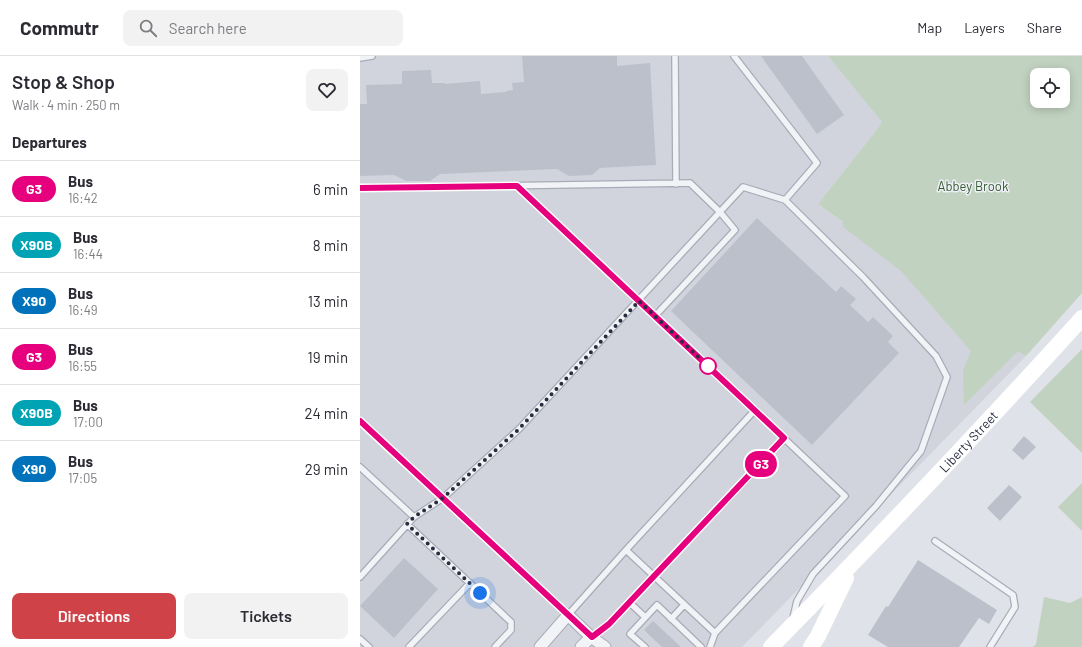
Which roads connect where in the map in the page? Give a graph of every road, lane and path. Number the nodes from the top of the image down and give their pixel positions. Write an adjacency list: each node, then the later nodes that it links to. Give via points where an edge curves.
1 (372, 56): 4 (lane)
2 (675, 56): 5 (lane)
3 (734, 56): 8 (lane, via 817,163)
4 (360, 58)
5 (676, 184): 6 (lane); 9 (lane, via 690,184)
6 (517, 186): 7 (lane); 10 (lane)
7 (360, 188)
8 (785, 200): 9 (lane, via 743,187); 31 (lane, via 863,277 936,356 947,377 921,451 876,506 813,574 797,601)
9 (720, 212): 10 (lane); 11 (lane, via 735,230)
10 (639, 301): 11 (lane); 17 (lane, via 519,429)
11 (655, 316): 13 (lane)
12 (1082, 318): 22 (main road, Liberty Street)
13 (755, 410): 15 (lane); 21 (lane)
14 (360, 420): 17 (lane)
15 (784, 438): 24 (lane); 32 (lane, via 845,496)
16 (360, 467): 18 (lane)
17 (443, 498): 18 (lane); 28 (lane)
18 (414, 517): 19 (lane)
19 (407, 524): 23 (lane); 25 (lane)
20 (935, 541): 47 (lane, via 1013,595 1015,607)
21 (626, 550): 24 (lane); 28 (lane)
22 (853, 564): 31 (main road, Liberty Street); 46 (main road, Liberty Street)
23 (360, 577)
24 (654, 577): 26 (lane); 27 (lane)
25 (470, 583): 36 (lane); 37 (lane, via 511,622 511,630)
26 (630, 602): 29 (lane); 33 (lane)
27 (684, 605): 30 (lane); 32 (lane)
28 (568, 615): 33 (street); 38 (street)
29 (645, 617): 30 (lane, via 657,605); 42 (lane, via 630,634)
30 (672, 619): 43 (lane)
31 (790, 627): 45 (main road, Liberty Street)
32 (715, 633): 44 (lane)
33 (592, 637): 39 (street); 40 (street); 41 (street)
34 (360, 639): 35 (lane)
35 (369, 647)
36 (410, 647)
37 (495, 647)
38 (540, 647)
39 (581, 647)
40 (599, 647)
41 (605, 647)
42 (644, 647)
43 (701, 647)
44 (710, 647)
45 (771, 647)
46 (811, 647)
47 (990, 647)

